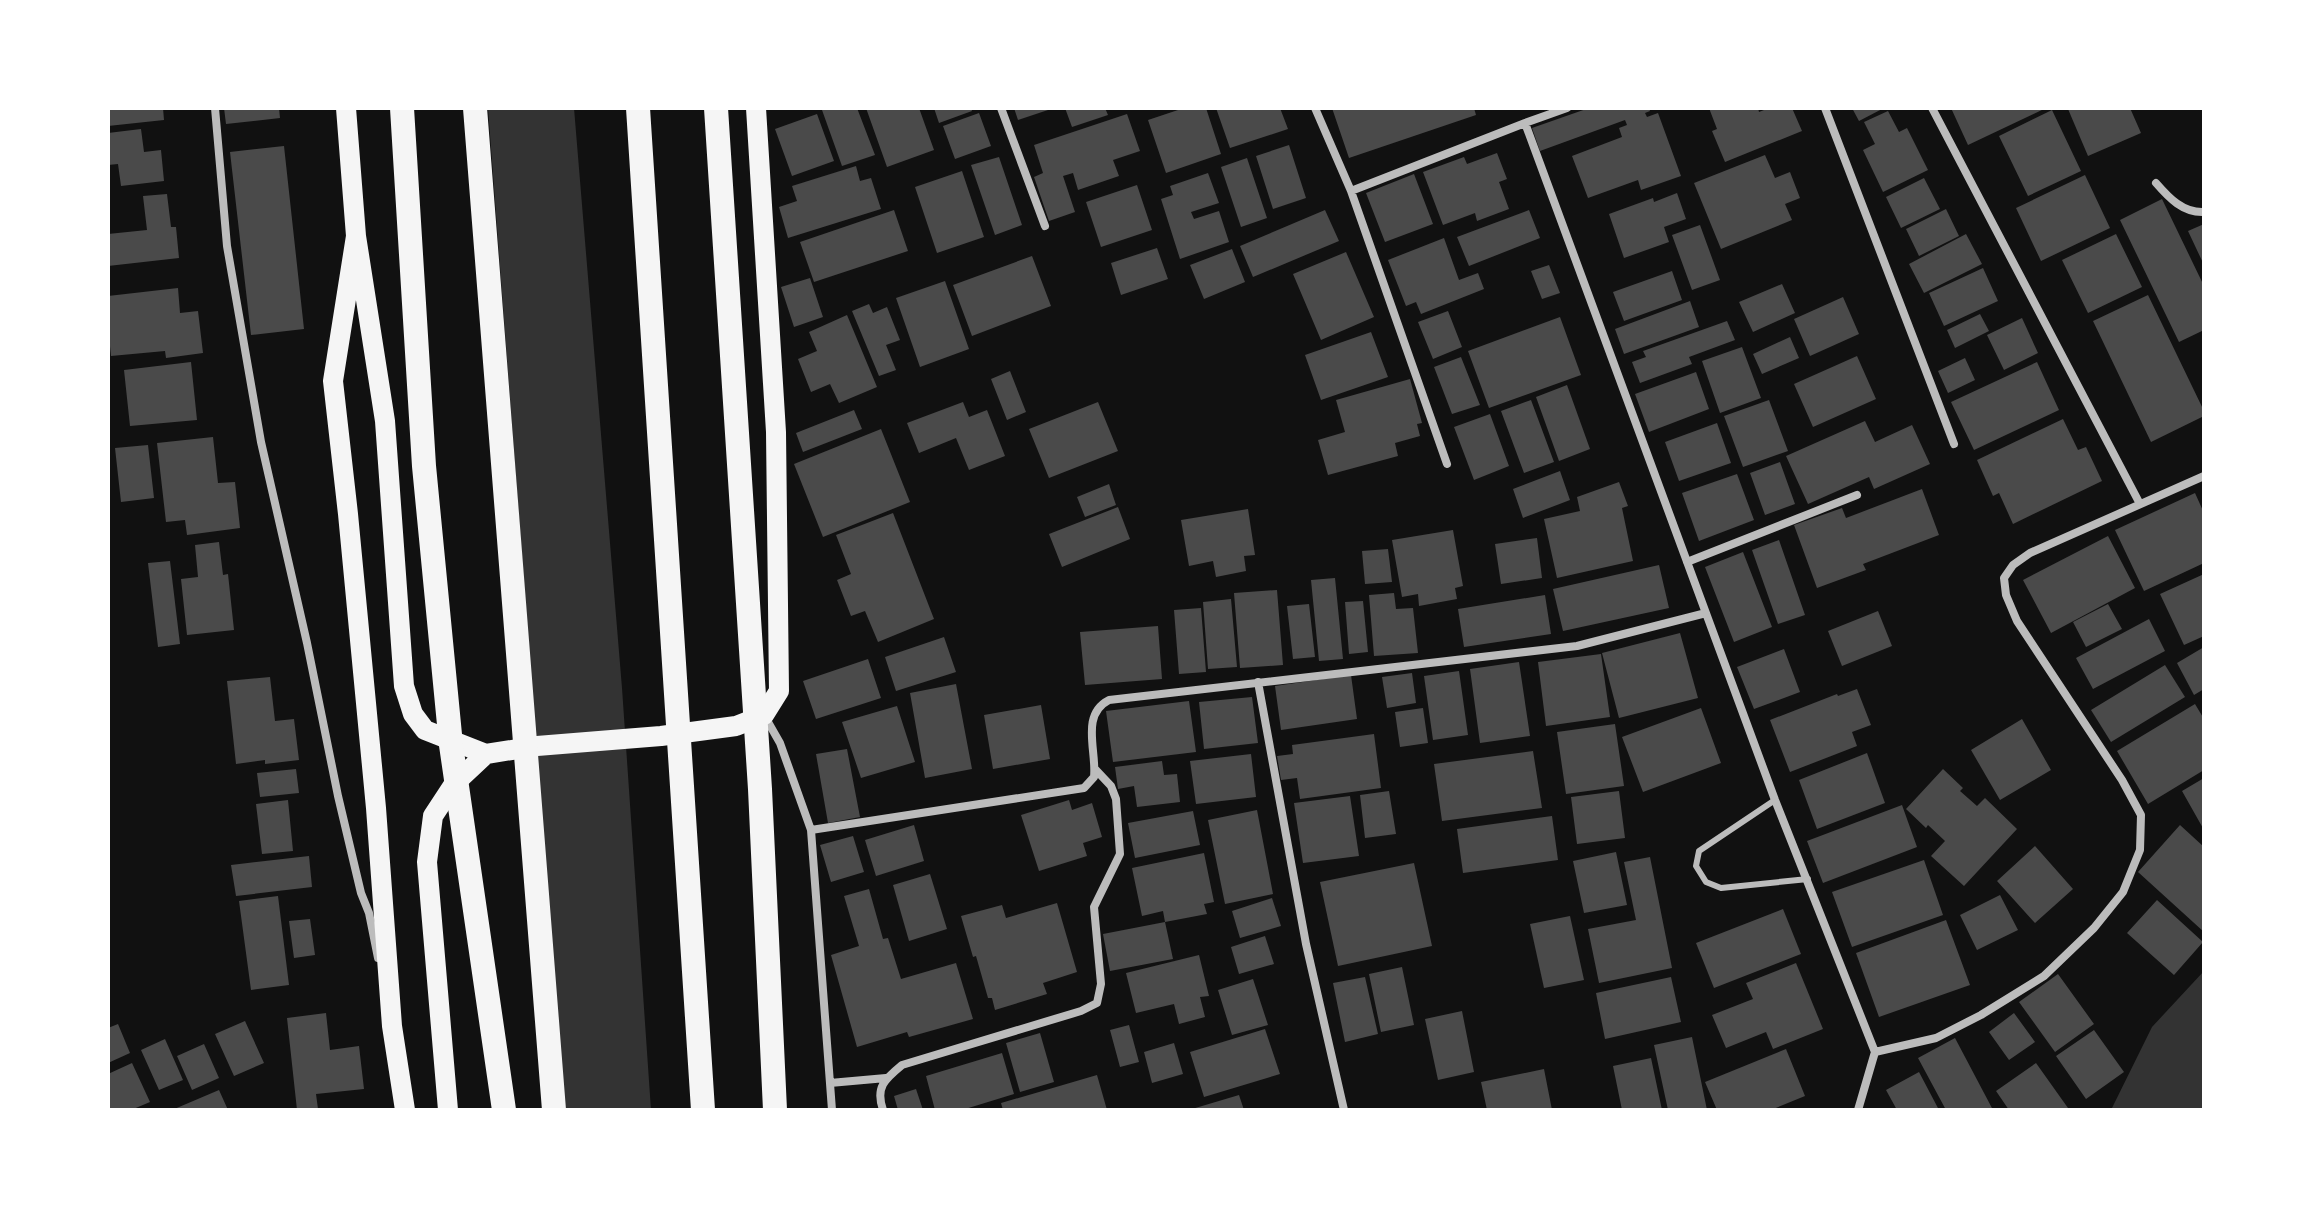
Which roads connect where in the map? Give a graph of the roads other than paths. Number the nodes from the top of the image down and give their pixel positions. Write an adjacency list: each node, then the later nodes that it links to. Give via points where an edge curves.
1 (215, 108): 33 (street, via 227,246 261,442)
2 (346, 108): 18 (main road)
3 (402, 108): 39 (highway, via 424,466 449,730)
4 (475, 108): 40 (highway)
5 (638, 108): 41 (highway)
6 (716, 108): 42 (highway)
7 (756, 108): 27 (main road, via 776,432 779,691)
8 (1001, 108): 17 (street)
9 (1315, 108): 15 (street)
10 (1567, 108): 13 (street)
11 (1825, 108): 19 (street)
12 (1932, 108): 23 (street)
13 (1525, 123): 15 (street); 24 (street)
14 (2156, 183): 16 (street, via 2170,199)
15 (1351, 191): 20 (street)
16 (2204, 212)
17 (1045, 226)
18 (356, 236): 28 (main road, via 385,421 404,686 425,730); 33 (main road, via 333,381)
19 (1954, 444)
20 (1447, 464)
21 (2204, 476): 23 (street)
22 (1857, 495): 24 (street)
23 (2140, 504): 34 (street, via 2030,553 2004,578 2017,621 2141,815 2140,850 2123,892 2044,976 1936,1038)
24 (1687, 562): 25 (street)
25 (1706, 613): 26 (street, via 1577,646); 30 (street)
26 (1258, 682): 29 (street, via 1100,704 1093,716); 45 (street, via 1306,944)
27 (764, 715): 28 (main road, via 736,726); 31 (street, via 780,743)
28 (486, 754): 38 (main road, via 454,784 433,816 427,862)
29 (1095, 769): 31 (street, via 1090,782 1077,791); 35 (street, via 1116,799 1120,854 1094,907 1101,984 1097,1003 902,1065)
30 (1775, 800): 32 (street); 32 (lane, via 1699,851 1696,866 1706,882 1721,888)
31 (811, 830): 36 (street)
32 (1808, 879): 34 (street)
33 (392, 1026): 37 (main road)
34 (1875, 1052): 46 (street)
35 (886, 1078): 36 (street); 44 (street, via 879,1097)
36 (830, 1083): 43 (street)
37 (405, 1110)
38 (448, 1110)
39 (504, 1110)
40 (554, 1110)
41 (703, 1110)
42 (775, 1110)
43 (832, 1110)
44 (883, 1110)
45 (1344, 1110)
46 (1858, 1110)

